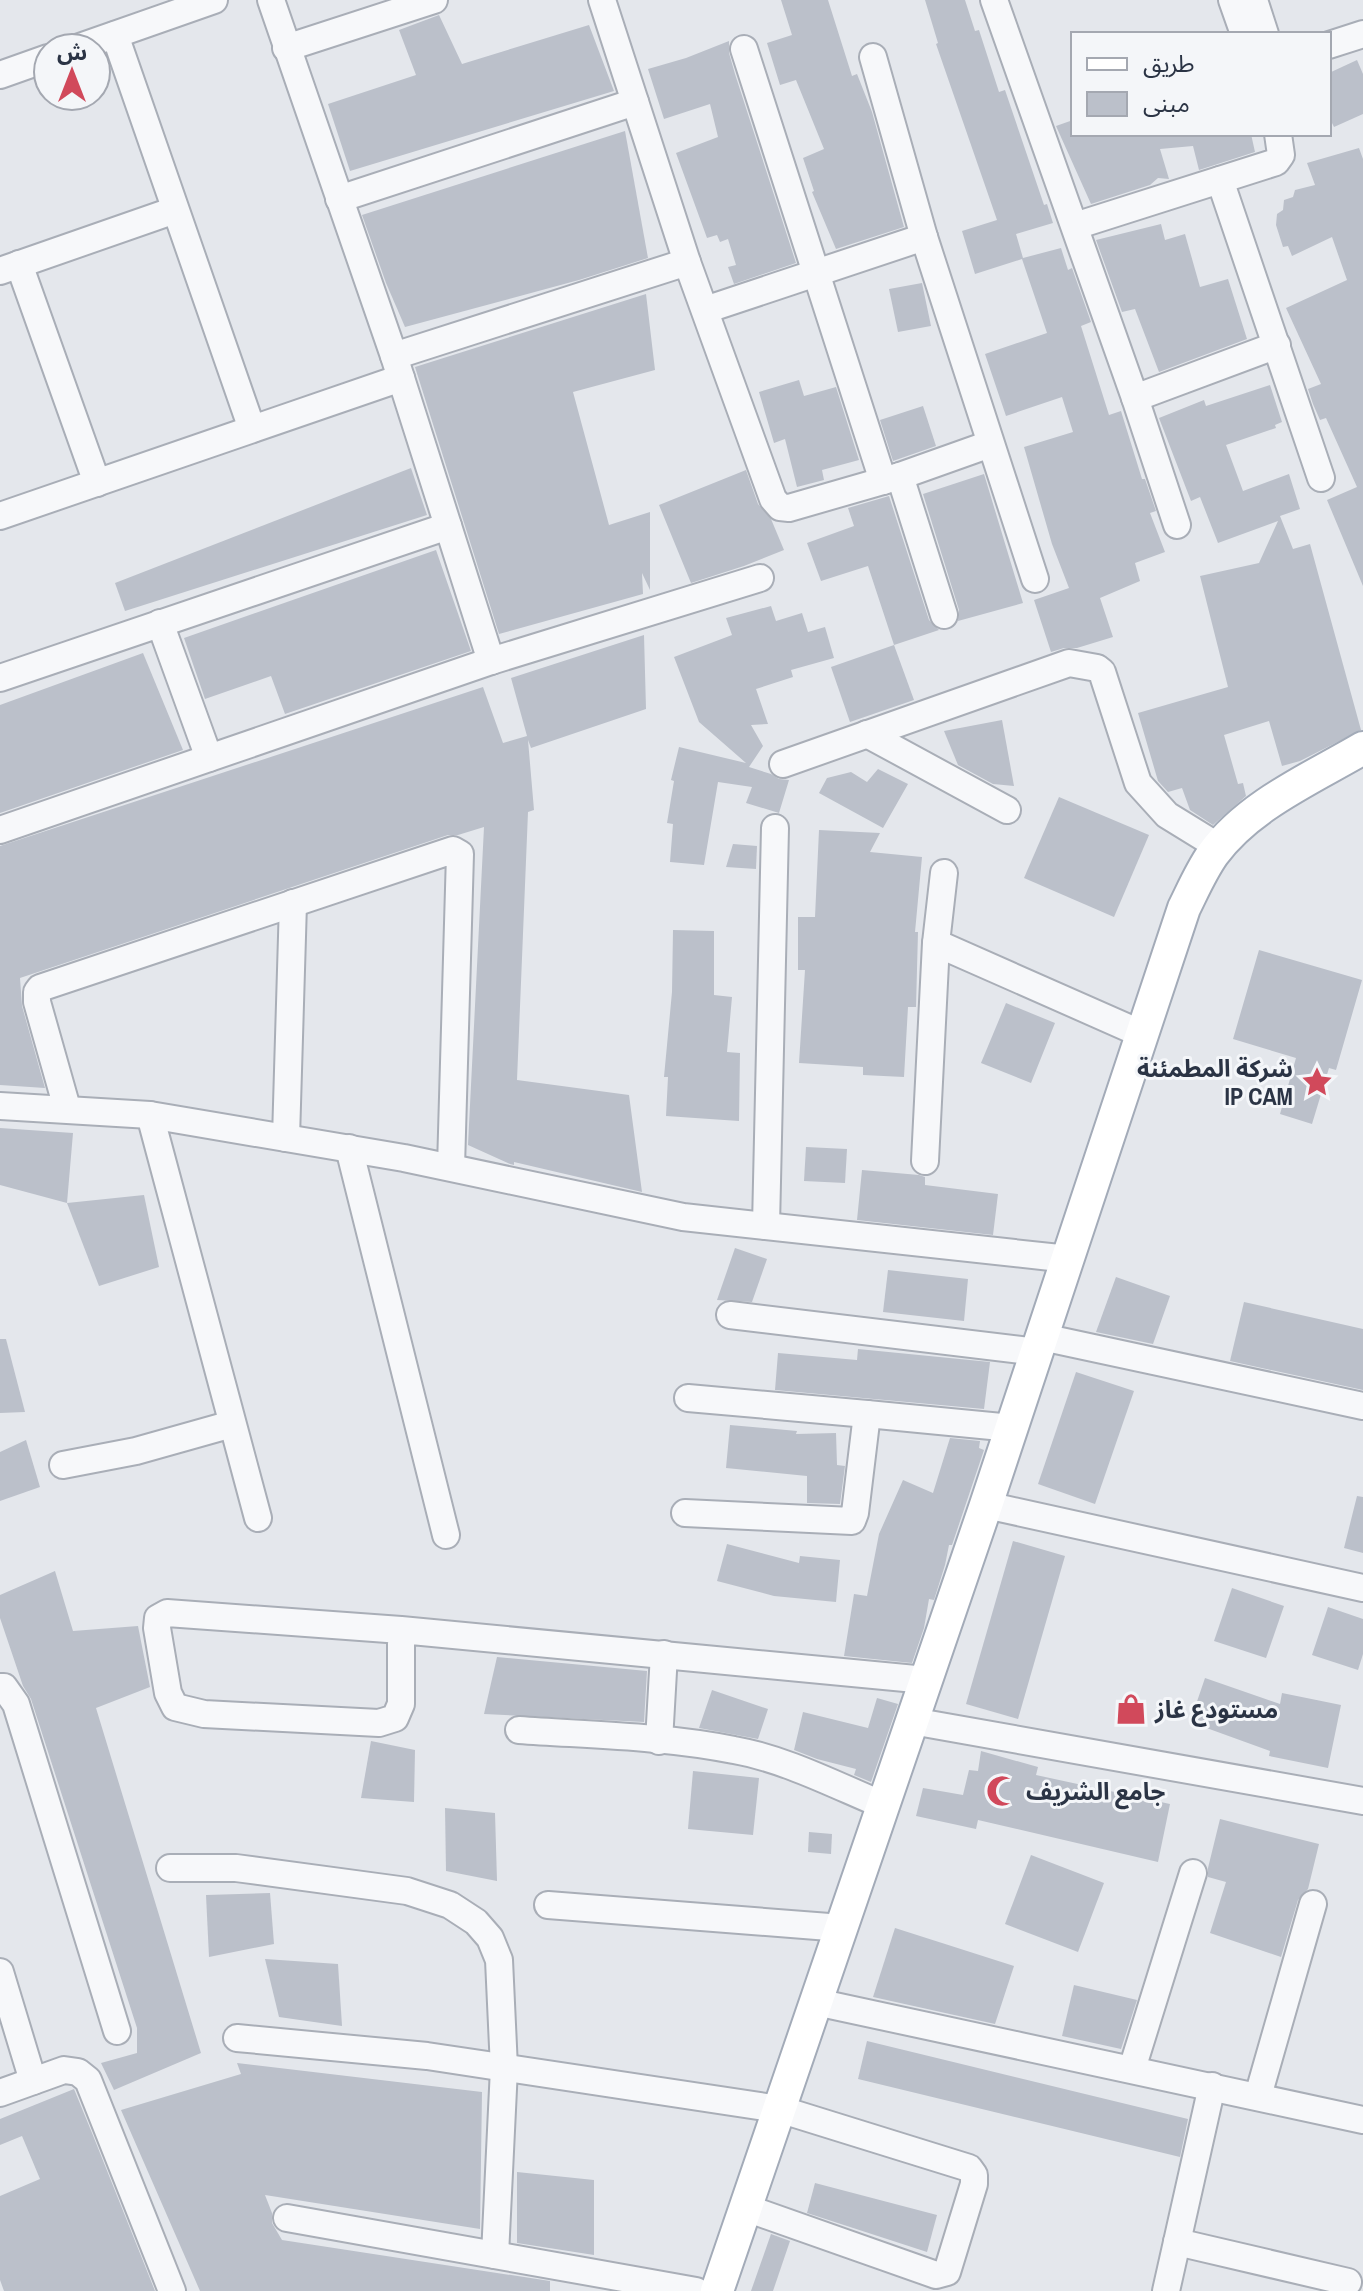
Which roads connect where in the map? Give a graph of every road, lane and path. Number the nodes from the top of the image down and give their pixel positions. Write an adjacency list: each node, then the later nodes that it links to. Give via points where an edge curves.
1 (214, 0): 11 (street)
2 (271, 0): 14 (street)
3 (434, 0): 14 (street)
4 (602, 0): 19 (street)
5 (994, 0): 24 (street)
6 (1232, 0): 8 (street)
7 (1254, 0): 9 (street)
8 (1243, 32)
9 (1264, 32)
10 (1363, 34): 13 (street)
11 (115, 35): 12 (street); 23 (street)
12 (112, 36)
13 (1331, 44)
14 (286, 48): 22 (street)
15 (744, 49): 28 (street)
16 (873, 57): 25 (street)
17 (32, 64): 18 (street)
18 (0, 75)
19 (635, 102): 22 (street); 26 (street)
20 (1278, 136): 21 (street, via 1281,155 1276,162)
21 (1220, 180): 24 (street); 30 (street)
22 (339, 199): 31 (street)
23 (175, 210): 27 (street); 33 (street)
24 (1075, 226): 32 (street)
25 (924, 237): 28 (street); 34 (street)
26 (687, 262): 29 (street); 31 (street)
27 (9, 267): 37 (street)
28 (816, 273): 29 (street); 36 (street)
29 (705, 310): 36 (street, via 780,507)
30 (1277, 345): 32 (street); 35 (street)
31 (397, 367): 33 (street); 40 (street)
32 (1135, 398): 39 (street)
33 (252, 429): 37 (street)
34 (990, 444): 36 (street); 42 (street)
35 (1321, 478)
36 (891, 479): 43 (street)
37 (97, 483): 38 (street)
38 (0, 516)
39 (1177, 525)
40 (448, 526): 44 (street); 45 (street)
41 (760, 578): 45 (street)
42 (1035, 579)
43 (944, 615)
44 (160, 623): 46 (street); 49 (street)
45 (491, 661): 49 (street)
46 (0, 678)
47 (867, 734): 50 (street); 51 (street); 54 (street, via 1069,663 1097,668 1138,783 1167,815)
48 (1363, 748): 54 (main road, via 1274,799)
49 (209, 758): 53 (street)
50 (783, 764)
51 (1007, 810)
52 (775, 828): 66 (street)
53 (0, 830)
54 (1219, 847): 58 (main road, via 1184,908)
55 (944, 873): 57 (street)
56 (293, 903): 60 (street, via 40,988 37,1002); 62 (street); 65 (street, via 446,852 460,854)
57 (936, 943): 58 (street); 64 (street)
58 (1142, 1034): 67 (main road)
59 (0, 1106): 60 (street)
60 (67, 1108): 61 (street)
61 (150, 1115): 62 (street); 73 (street)
62 (286, 1138): 63 (street)
63 (349, 1148): 65 (street); 79 (street)
64 (925, 1161)
65 (451, 1167): 66 (street, via 664,1214)
66 (766, 1226): 67 (street)
67 (1069, 1259): 69 (main road)
68 (730, 1315): 69 (street)
69 (1040, 1344): 71 (street); 74 (main road)
70 (688, 1398): 72 (street)
71 (1363, 1406)
72 (867, 1414): 74 (street); 77 (street, via 852,1521)
73 (232, 1424): 75 (street); 78 (street)
74 (1012, 1428): 76 (main road)
75 (63, 1465)
76 (986, 1505): 80 (street); 83 (main road)
77 (685, 1513)
78 (258, 1518)
79 (446, 1535)
80 (1363, 1588)
81 (401, 1630): 81 (street, via 167,1613 158,1618 157,1628 175,1707 204,1714 379,1723 395,1718 401,1704); 82 (street)
82 (664, 1654): 83 (street); 87 (street)
83 (926, 1680): 85 (main road)
84 (0, 1687): 97 (street, via 16,1704)
85 (912, 1721): 88 (street); 89 (main road)
86 (519, 1730): 87 (street)
87 (659, 1741): 89 (street, via 766,1758)
88 (1363, 1801)
89 (883, 1805): 94 (main road)
90 (170, 1868): 99 (street, via 236,1868 407,1891 450,1905 476,1922 499,1960)
91 (1193, 1873): 100 (street)
92 (1313, 1904): 104 (street)
93 (548, 1905): 94 (street)
94 (842, 1928): 96 (main road)
95 (0, 1972): 101 (street)
96 (816, 2002): 100 (street); 105 (main road)
97 (117, 2031)
98 (237, 2038): 99 (street)
99 (504, 2068): 105 (street); 110 (street)
100 (1132, 2069): 102 (street)
101 (33, 2081): 103 (street); 112 (street, via 64,2070 88,2080)
102 (1212, 2086): 104 (street); 109 (street)
103 (0, 2093)
104 (1258, 2096): 106 (street)
105 (779, 2109): 107 (main road); 107 (street, via 969,2168 974,2184 947,2272 922,2271)
106 (1363, 2120)
107 (746, 2208): 114 (main road)
108 (287, 2218): 110 (street)
109 (1177, 2242): 111 (street); 115 (street)
110 (495, 2255): 113 (street)
111 (1348, 2282)
112 (172, 2291)
113 (696, 2291)
114 (717, 2291)
115 (1166, 2291)

